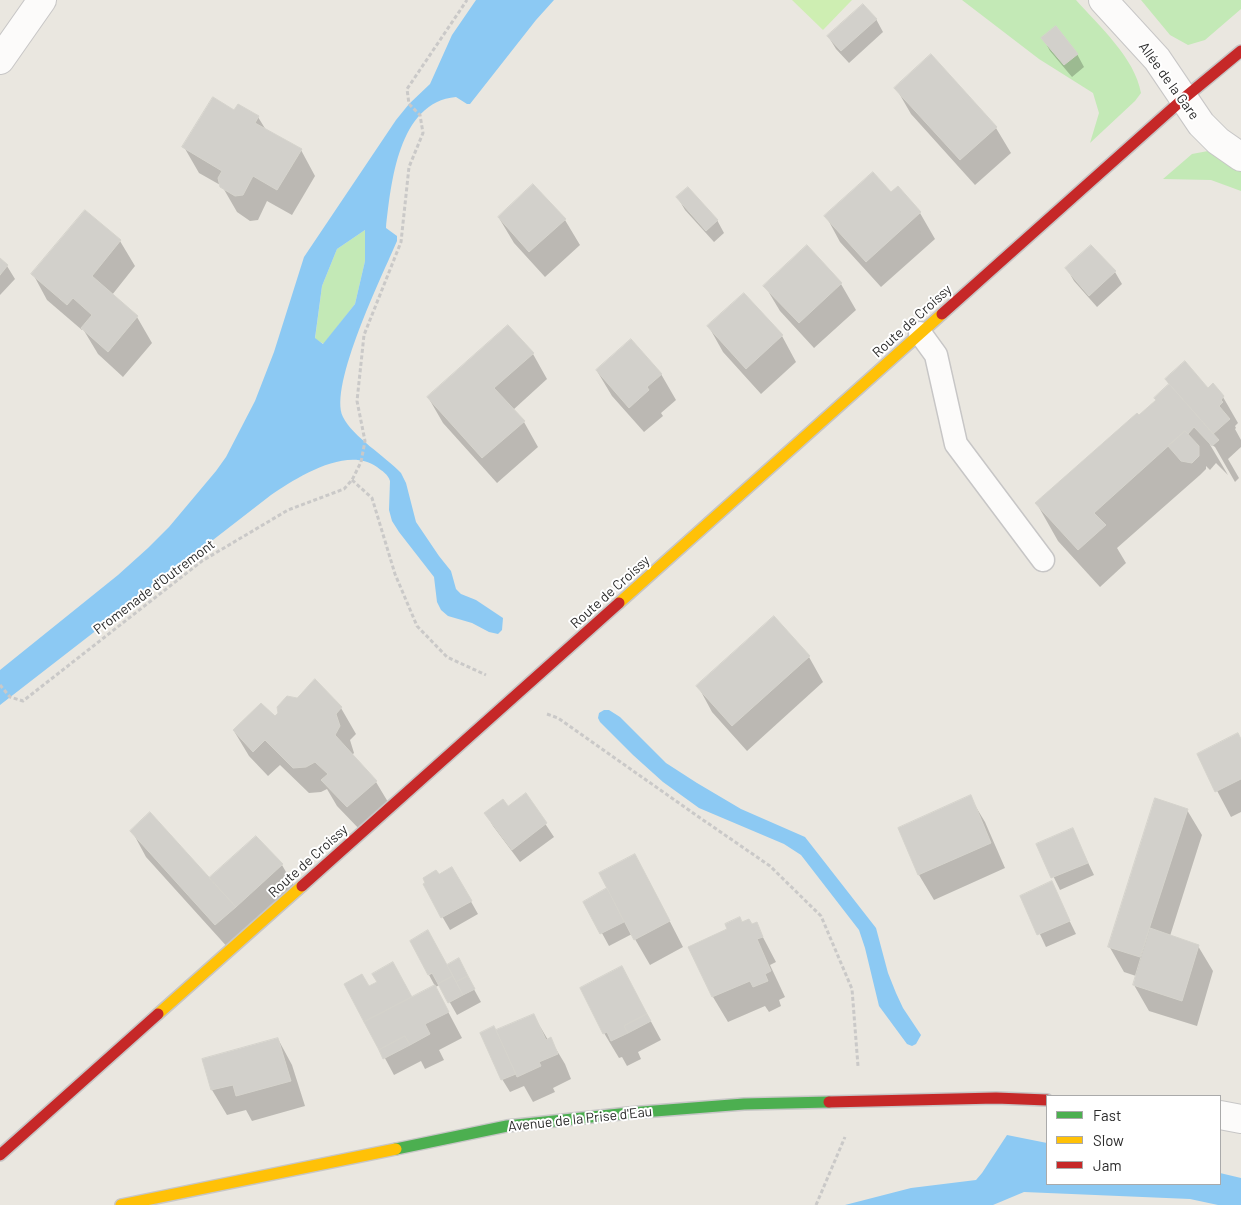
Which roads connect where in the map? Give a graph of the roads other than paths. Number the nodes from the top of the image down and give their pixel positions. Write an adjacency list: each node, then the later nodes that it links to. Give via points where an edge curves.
1 (42, 0): 4 (street)
2 (1103, 0): 5 (street, Allée de la Gare, via 1157,60)
3 (1241, 51): 5 (main road, Route de Croissy)
4 (0, 60)
5 (1183, 99): 6 (street, Allée de la Gare, via 1218,141); 7 (main road, Route de Croissy)
6 (1241, 157)
7 (920, 333): 8 (lane, via 936,355 956,444); 12 (main road, Route de Croissy)
8 (1043, 560)
9 (1046, 1100): 13 (main road, Avenue de la Prise d'Eau, via 996,1098 744,1104 507,1126)
10 (1221, 1115): 11 (street)
11 (1241, 1119)
12 (0, 1155)
13 (121, 1205)

